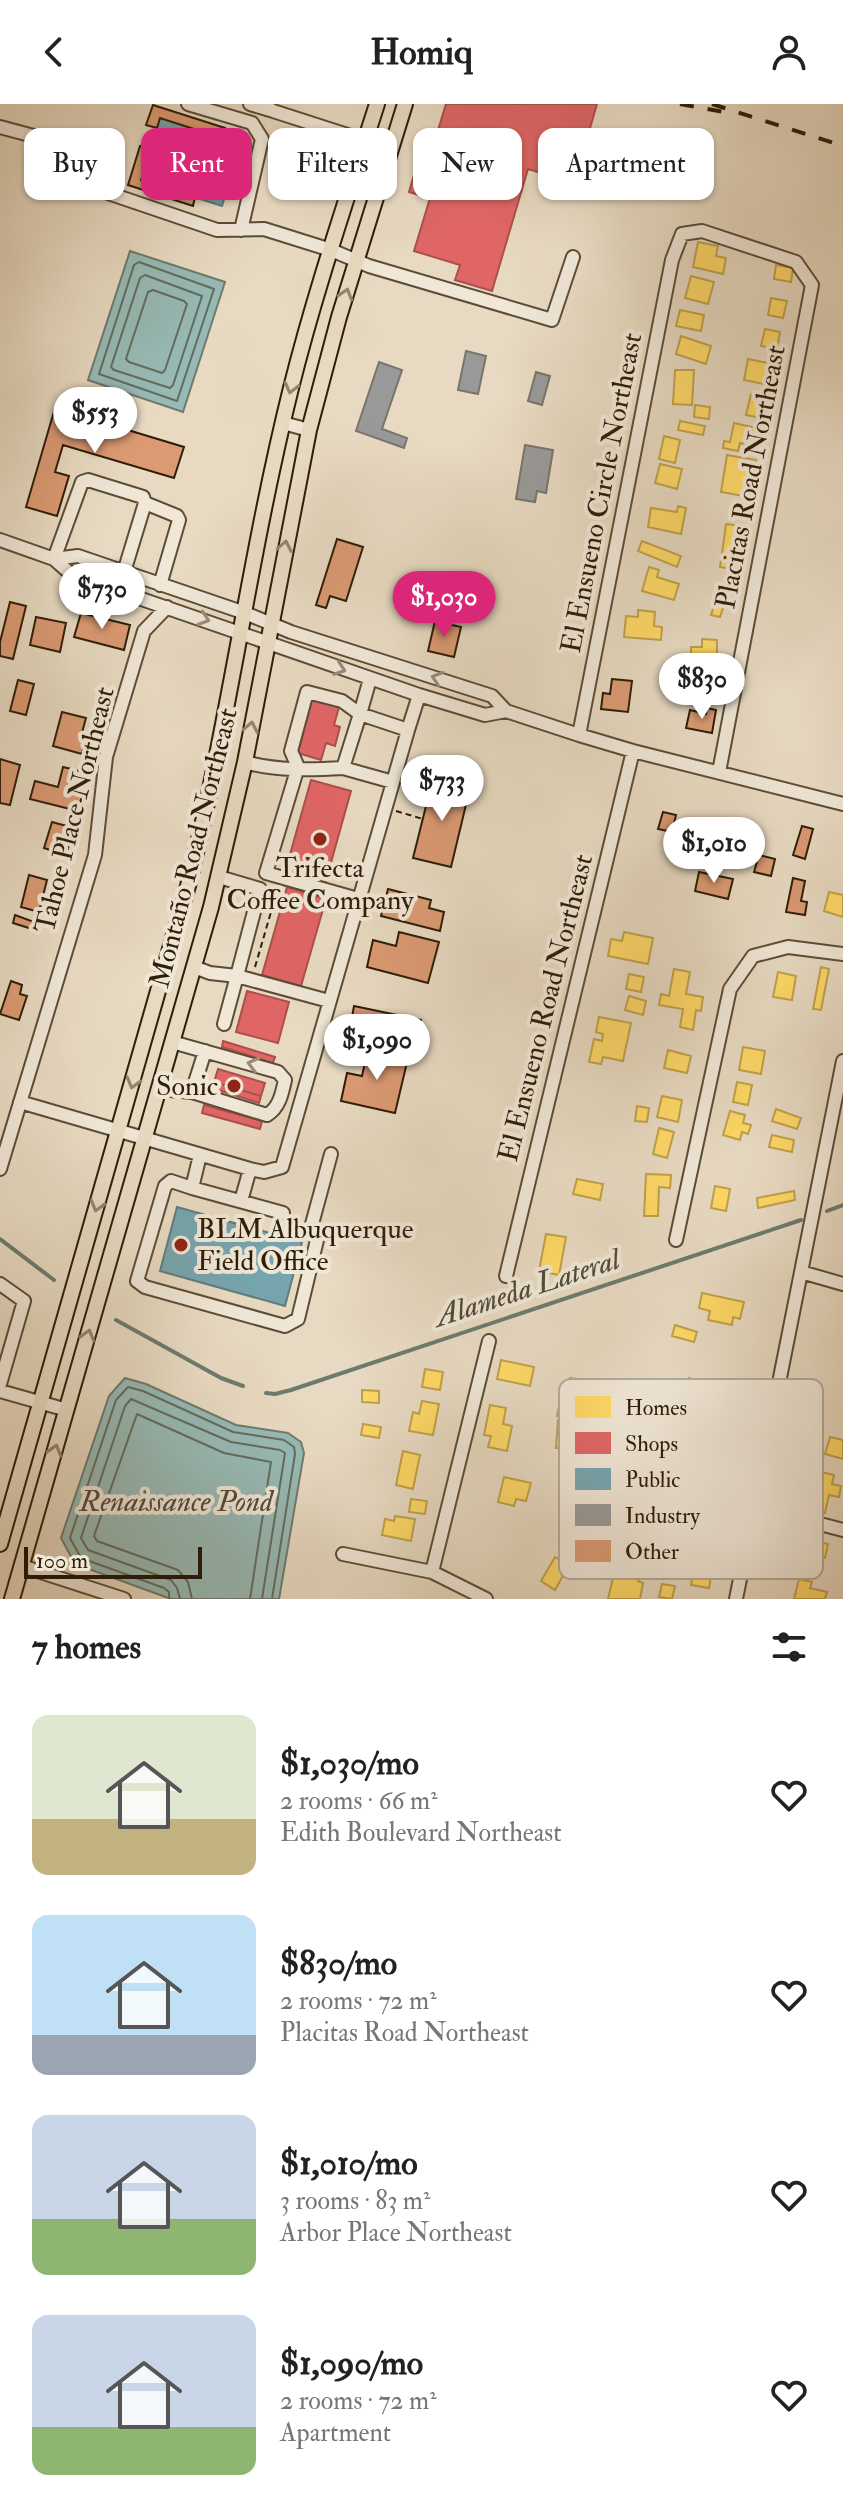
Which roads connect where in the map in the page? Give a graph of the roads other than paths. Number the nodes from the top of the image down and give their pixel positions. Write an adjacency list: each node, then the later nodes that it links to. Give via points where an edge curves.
1 (188, 104): 12 (street, via 252,123 262,139)
2 (250, 104): 5 (street)
3 (377, 104): 8 (main road, Montaño Road Northeast)
4 (405, 104): 9 (main road, Montaño Road Northeast)
5 (268, 108): 7 (street)
6 (0, 127): 12 (street, via 41,138 108,193 217,230)
7 (329, 128)
8 (370, 128)
9 (397, 130)
10 (347, 200): 13 (main road, Montaño Road Northeast)
11 (375, 200): 15 (main road, Montaño Road Northeast)
12 (241, 230): 13 (street, via 264,229)
13 (331, 250): 15 (street); 17 (main road, Montaño Road Northeast, one-way to 17)
14 (573, 257): 15 (street, via 552,320)
15 (356, 261): 18 (main road, Montaño Road Northeast, one-way to 15)
16 (812, 285): 34 (street, El Ensueno Circle Northeast, via 796,262 702,231 682,234 672,260); 39 (street, Placitas Road Northeast)
17 (283, 423): 18 (street); 25 (main road, Montaño Road Northeast)
18 (309, 430): 26 (main road, Montaño Road Northeast, one-way to 18)
19 (145, 503): 21 (street, via 143,497 82,482); 22 (street); 23 (street, via 179,520)
20 (1, 542): 21 (street)
21 (54, 559): 22 (street, via 78,556); 24 (street, via 72,575)
22 (124, 572): 23 (street)
23 (160, 585): 25 (street)
24 (167, 607): 27 (street, one-way to 27); 55 (street, Tahoe Place Northeast, via 144,631 106,757 95,855)
25 (245, 613): 26 (street); 27 (main road, Montaño Road Northeast)
26 (270, 623): 28 (main road, Montaño Road Northeast); 31 (street, one-way to 26, via 492,696)
27 (241, 632): 28 (street); 56 (main road, Montaño Road Northeast, one-way to 56, via 206,813)
28 (267, 642): 29 (street, one-way to 29); 36 (main road, Montaño Road Northeast, one-way to 28)
29 (370, 679): 30 (street); 32 (street)
30 (419, 695): 31 (street, via 485,715); 33 (street)
31 (506, 711): 34 (street)
32 (360, 714): 33 (street); 37 (street, via 342,701 307,692 291,751); 38 (street)
33 (408, 730): 40 (street)
34 (579, 735): 35 (street)
35 (633, 751): 39 (street); 67 (street, El Ensueno Road Northeast)
36 (245, 762): 37 (street, via 266,768); 42 (main road, Montaño Road Northeast)
37 (298, 767): 38 (street); 43 (street, via 266,873)
38 (343, 768): 40 (street)
39 (719, 772): 41 (street)
40 (393, 782): 43 (street)
41 (843, 804)
42 (219, 877): 45 (main road, Montaño Road Northeast); 46 (street, via 260,889)
43 (358, 899): 47 (street)
44 (843, 954): 65 (street, via 788,947 753,956 730,989)
45 (194, 967): 46 (street); 49 (main road, Montaño Road Northeast)
46 (237, 976): 47 (street); 48 (street)
47 (329, 1001): 61 (street, via 282,1167)
48 (224, 1024)
49 (172, 1042): 50 (street); 53 (main road, Montaño Road Northeast)
50 (205, 1051): 54 (street); 54 (street, one-way to 50, via 267,1115 281,1095 285,1080 278,1072)
51 (843, 1061): 52 (street)
52 (841, 1086): 66 (street)
53 (159, 1089): 54 (street); 57 (main road, Montaño Road Northeast)
54 (192, 1092)
55 (20, 1102): 56 (street); 60 (street, Tahoe Place Northeast)
56 (119, 1131): 57 (street); 74 (main road, Montaño Road Northeast, one-way to 74)
57 (144, 1139): 59 (street); 75 (main road, Montaño Road Northeast, one-way to 57)
58 (331, 1154): 62 (street, via 312,1224 317,1240 298,1319 285,1326 137,1281 165,1186 171,1181)
59 (200, 1155): 61 (street); 62 (street)
60 (0, 1169)
61 (250, 1169): 63 (street)
62 (192, 1188): 63 (street)
63 (241, 1201): 64 (street)
64 (283, 1213)
65 (676, 1240)
66 (801, 1272): 69 (street); 71 (street)
67 (506, 1276)
68 (0, 1284): 72 (street, via 24,1301)
69 (843, 1284)
70 (489, 1341): 81 (street)
71 (780, 1379)
72 (0, 1384)
73 (0, 1391): 74 (street)
74 (41, 1402): 75 (street); 78 (main road, Montaño Road Northeast)
75 (67, 1410): 80 (main road, Montaño Road Northeast, one-way to 75)
76 (823, 1524): 77 (street)
77 (843, 1530)
78 (0, 1544)
79 (343, 1554): 81 (street)
80 (22, 1566): 83 (main road, Montaño Road Northeast); 84 (street)
81 (432, 1572): 85 (street)
82 (740, 1579): 86 (street)
83 (12, 1599)
84 (124, 1599)
85 (486, 1599)
86 (736, 1599)

